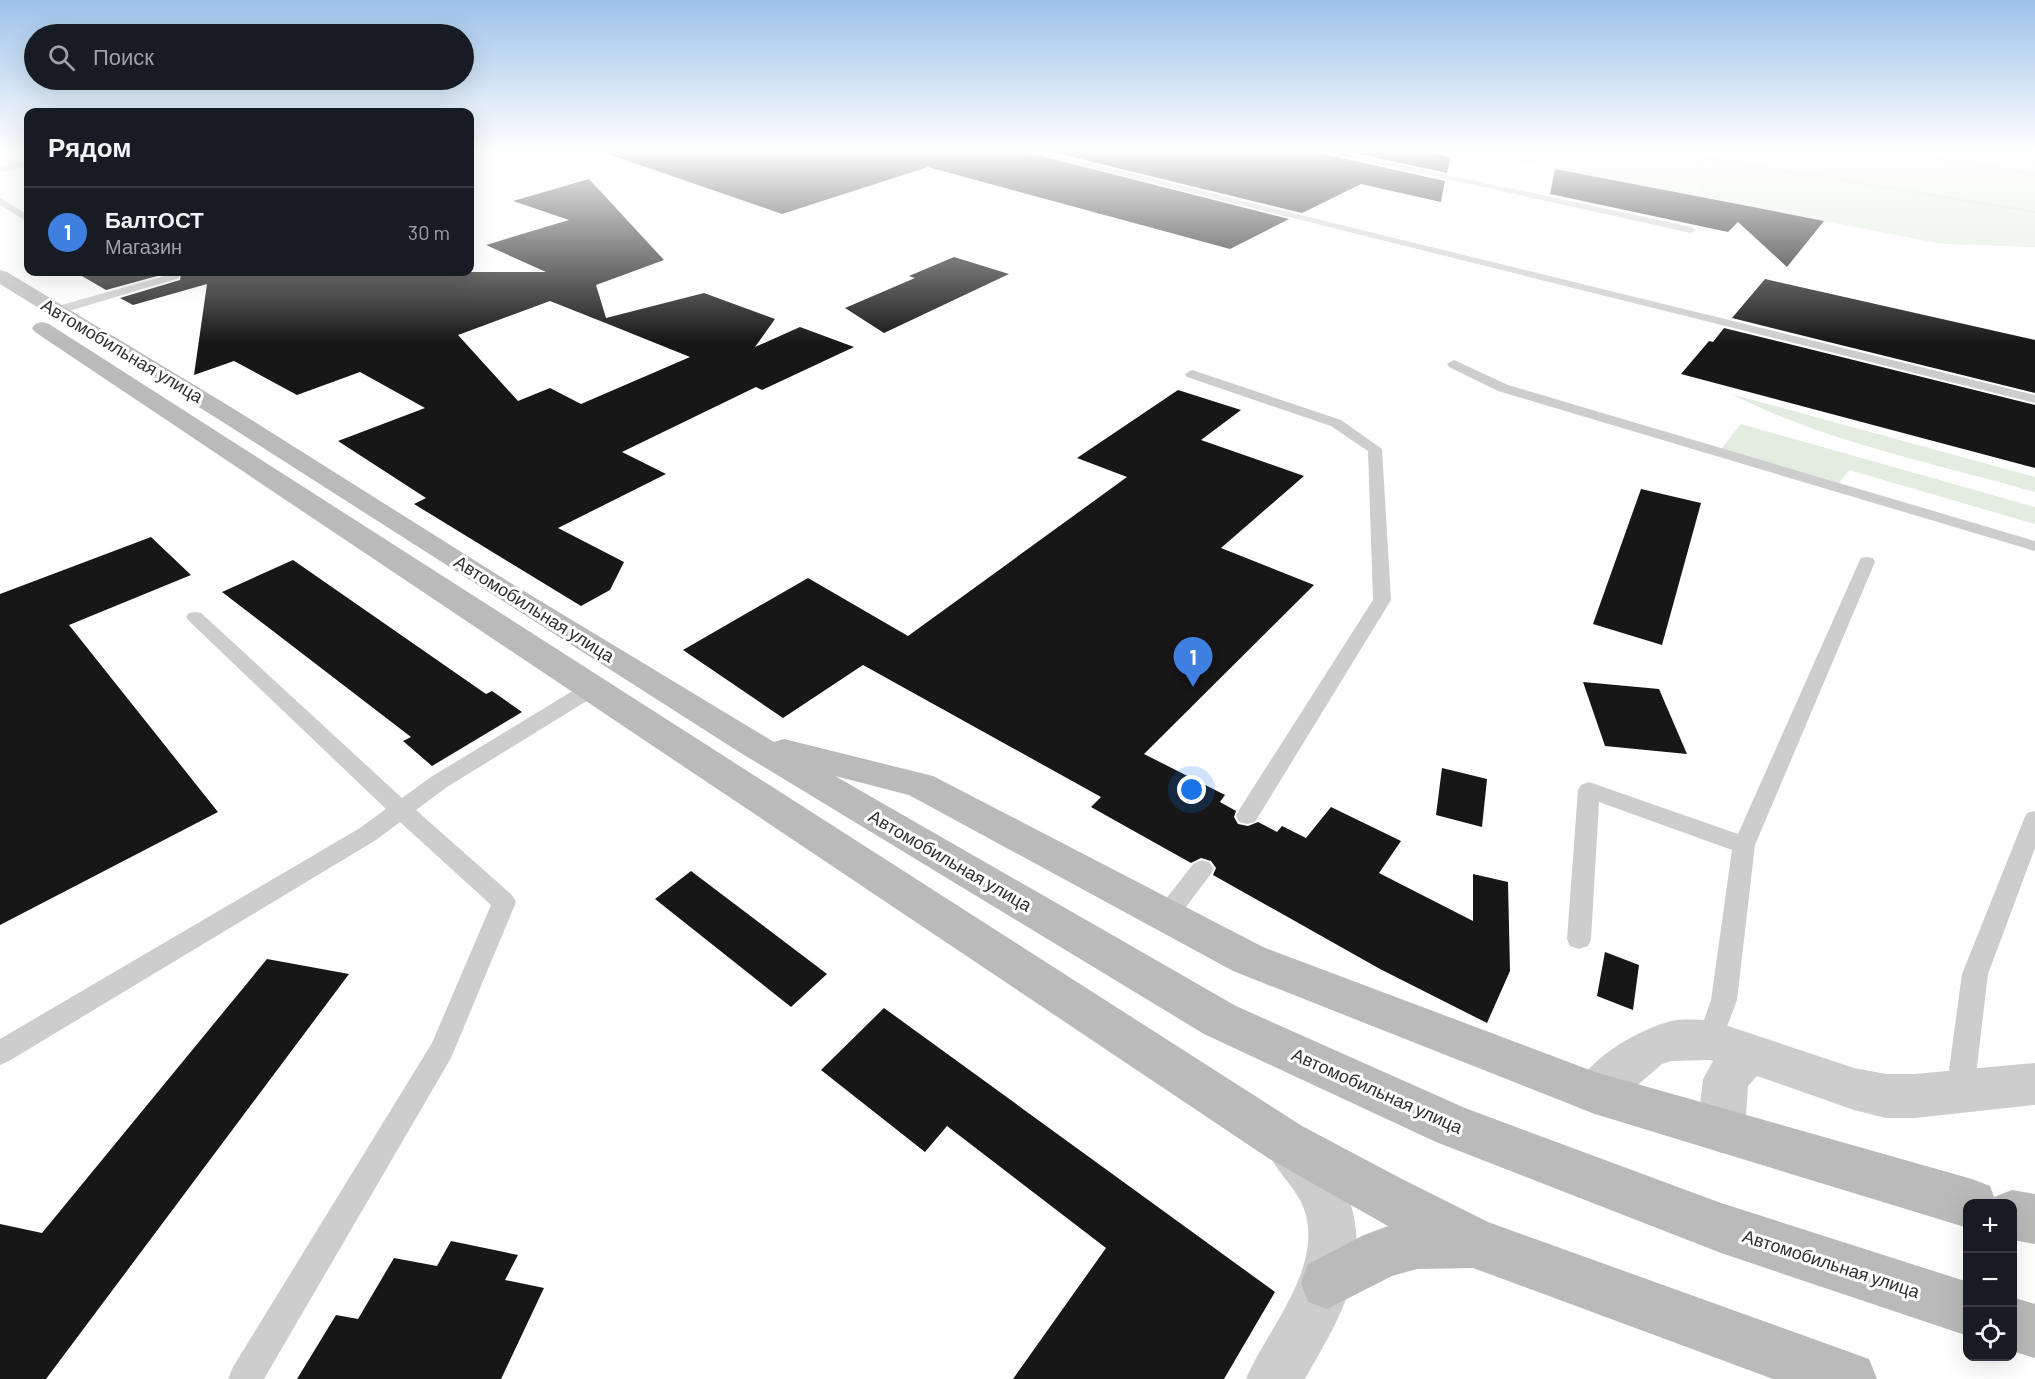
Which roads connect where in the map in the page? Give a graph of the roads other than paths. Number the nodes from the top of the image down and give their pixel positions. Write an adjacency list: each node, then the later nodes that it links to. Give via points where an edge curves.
1 (1281, 213): 10 (lane)
2 (1614, 213): 3 (lane)
3 (1692, 230)
4 (0, 276): 7 (main road, Автомобильная улица)
5 (175, 276): 7 (lane)
6 (0, 300): 14 (main road, Автомобильная улица)
7 (55, 310): 15 (main road, Автомобильная улица)
8 (1454, 364): 11 (lane, via 1503,388)
9 (1192, 374): 17 (lane, via 1336,423 1375,449 1383,600)
10 (2035, 399)
11 (2035, 546)
12 (1868, 562): 19 (lane)
13 (195, 617): 16 (lane)
14 (591, 689): 16 (lane, via 439,782); 29 (main road, Автомобильная улица)
15 (748, 742): 21 (main road, via 920,785); 35 (main road, Автомобильная улица, via 1220,1020 1453,1126 1721,1228)
16 (401, 810): 24 (lane, via 368,834); 38 (lane, via 504,902 442,1050)
17 (1247, 816)
18 (2035, 819): 26 (lane, via 1975,974)
19 (1744, 845): 22 (lane, via 1589,790); 23 (lane, via 1724,1000)
20 (1202, 869): 21 (lane)
21 (1167, 916): 27 (main road, via 1248,959)
22 (1579, 939)
23 (1728, 1047): 26 (street, via 1886,1096); 27 (street, via 1670,1041 1646,1050); 28 (street)
24 (0, 1053)
25 (2035, 1084): 26 (street)
26 (1960, 1092)
27 (1595, 1093): 28 (main road)
28 (1721, 1130): 30 (main road)
29 (1285, 1142): 33 (main road, Автомобильная улица); 34 (street, via 1321,1189 1334,1224)
30 (1963, 1200)
31 (2017, 1216): 32 (main road)
32 (2035, 1219)
33 (1477, 1244): 34 (main road, via 1417,1243 1382,1253); 40 (main road, Автомобильная улица)
34 (1327, 1283): 39 (street)
35 (1963, 1307)
36 (2017, 1325): 37 (main road)
37 (2035, 1331)
38 (245, 1379)
39 (1274, 1379)
40 (1849, 1379)

